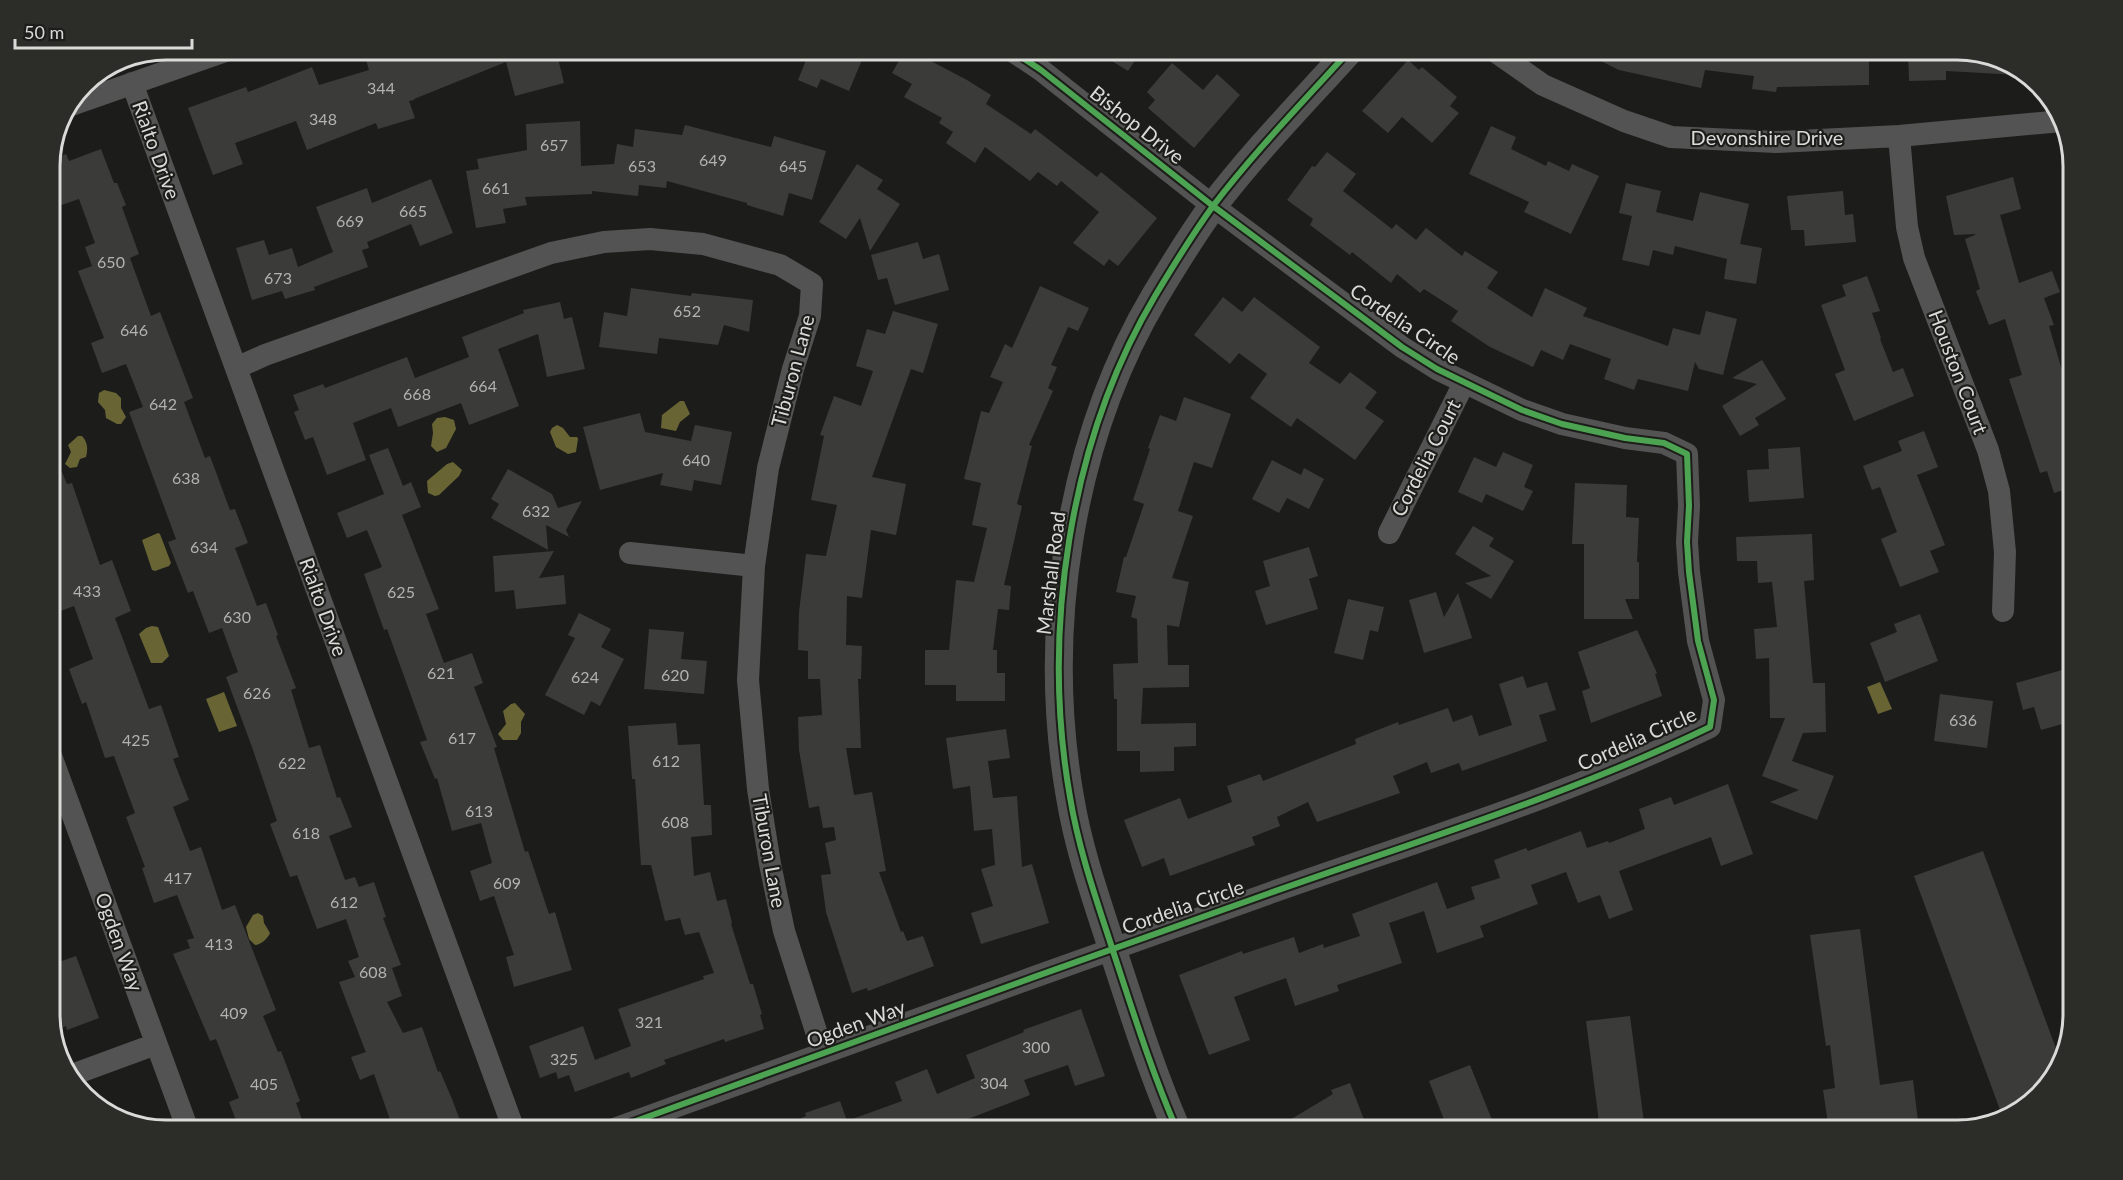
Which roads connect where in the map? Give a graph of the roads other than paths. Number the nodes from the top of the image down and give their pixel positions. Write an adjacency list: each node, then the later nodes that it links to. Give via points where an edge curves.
1 (199, 60): 5 (street)
2 (1026, 60): 9 (street, Bishop Drive)
3 (1341, 60): 9 (street, Marshall Road)
4 (1507, 60): 8 (street, Devonshire Drive, via 1543,85 1671,137 1776,142)
5 (132, 83): 6 (street); 10 (street, Rialto Drive)
6 (82, 101)
7 (2053, 122): 8 (street, Devonshire Drive)
8 (1899, 136): 15 (street, Houston Court, via 1907,227 1914,258 1988,450 1999,491 2005,552)
9 (1214, 206): 11 (street, Cordelia Circle, via 1402,347); 17 (street, Marshall Road, via 1153,299 1117,374 1087,460 1068,543 1058,643 1060,719 1074,821 1088,878)
10 (236, 368): 14 (street, Tiburon Lane, via 506,268 604,242 650,239 703,244 780,265 812,284 810,316 768,468); 22 (street, Rialto Drive)
11 (1464, 383): 12 (street, Cordelia Court); 17 (street, Cordelia Circle, via 1562,424 1664,443 1687,454 1689,572 1698,641 1714,700 1710,727 1569,787)
12 (1389, 533)
13 (630, 553): 14 (street)
14 (754, 566): 19 (street, Tiburon Lane, via 748,680 758,789 784,931)
15 (2003, 611)
16 (60, 799): 18 (street, Ogden Way)
17 (1113, 949): 19 (street, Ogden Way); 24 (street, Marshall Road)
18 (156, 1044): 20 (street); 21 (street, Ogden Way)
19 (823, 1053): 23 (street, Ogden Way)
20 (78, 1073)
21 (184, 1120)
22 (510, 1120)
23 (640, 1120)
24 (1173, 1120)

